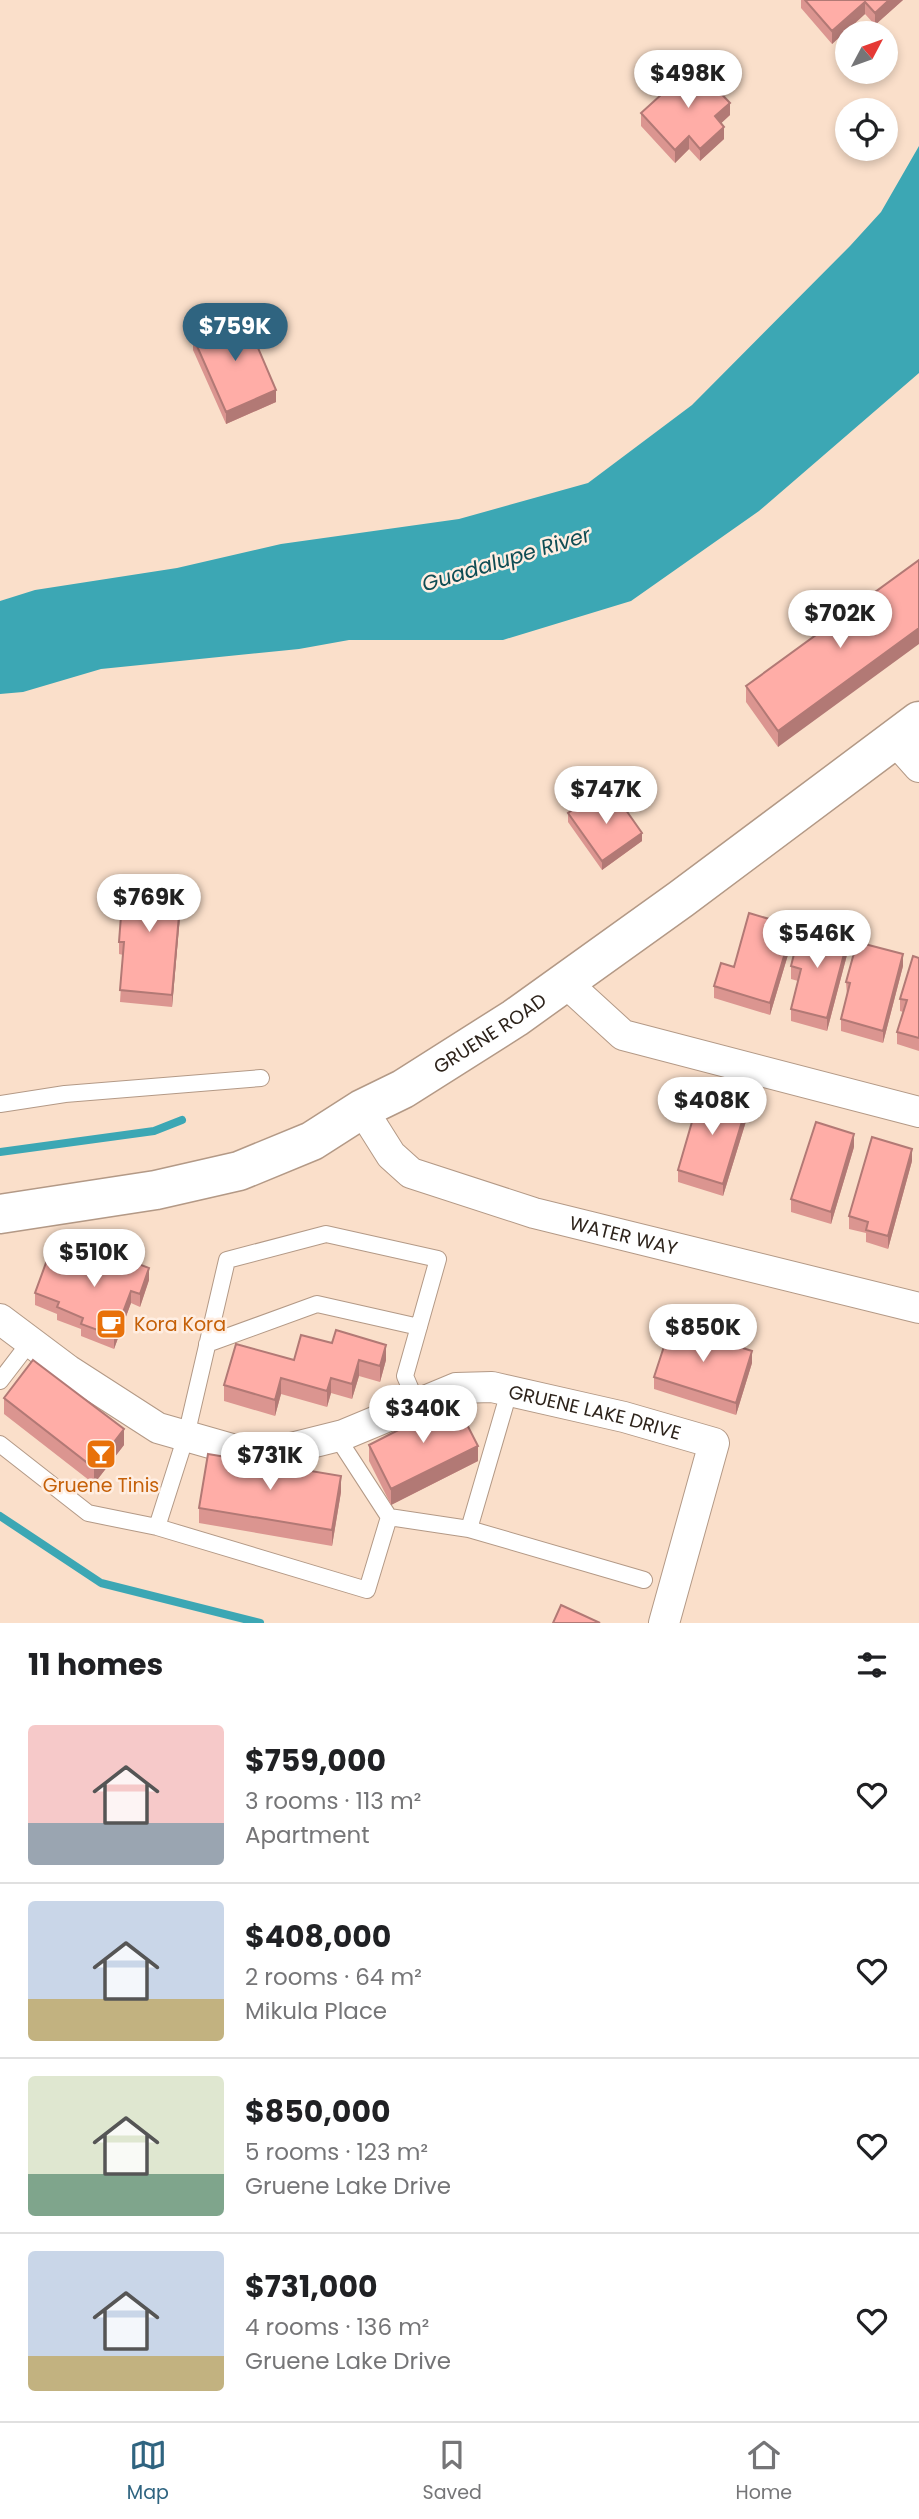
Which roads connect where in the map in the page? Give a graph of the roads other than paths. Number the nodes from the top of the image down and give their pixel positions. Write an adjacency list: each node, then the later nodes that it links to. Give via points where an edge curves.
1 (906, 730): 2 (street); 3 (street, GRUENE ROAD)
2 (919, 767)
3 (565, 982): 6 (street, GRUENE ROAD, via 432,1072); 7 (street, via 623,1035)
4 (261, 1078): 5 (lane, via 65,1094)
5 (0, 1104)
6 (362, 1109): 8 (street, GRUENE ROAD, via 312,1141 239,1171 156,1190); 9 (street, WATER WAY, via 391,1155 411,1173 534,1213)
7 (919, 1112)
8 (0, 1214)
9 (919, 1308)
10 (0, 1318): 12 (street, GRUENE LAKE DRIVE)
11 (419, 1327): 13 (lane, via 317,1304); 13 (lane, via 438,1259 326,1234 227,1261); 16 (lane, via 405,1376)
12 (30, 1342): 14 (lane); 17 (street, GRUENE LAKE DRIVE, via 158,1428)
13 (207, 1343): 17 (lane)
14 (0, 1381)
15 (509, 1392): 16 (street, GRUENE LAKE DRIVE, via 492,1387 456,1388); 22 (lane); 24 (street, GRUENE LAKE DRIVE, via 714,1443)
16 (417, 1404): 18 (street, GRUENE LAKE DRIVE)
17 (186, 1436): 18 (street, GRUENE LAKE DRIVE, via 235,1450 291,1448); 21 (lane)
18 (337, 1437): 20 (lane)
19 (0, 1444): 21 (lane, via 88,1513)
20 (389, 1517): 21 (lane, via 367,1590); 22 (lane)
21 (157, 1527)
22 (468, 1529): 23 (lane)
23 (644, 1580)
24 (664, 1623)

